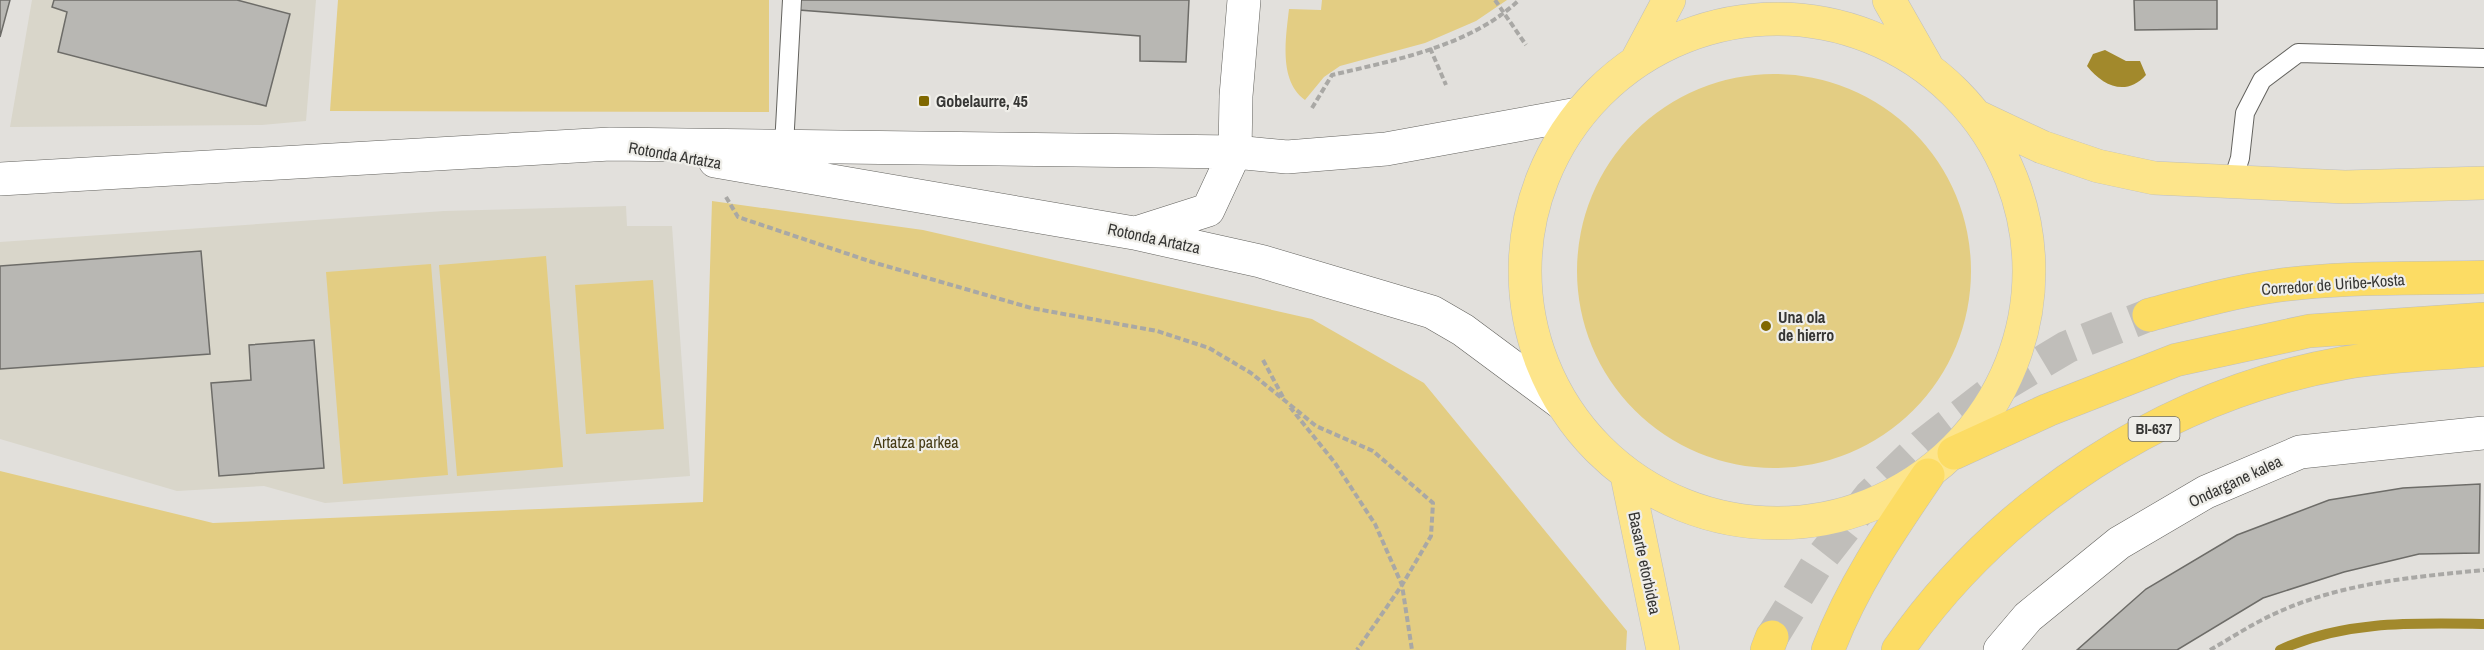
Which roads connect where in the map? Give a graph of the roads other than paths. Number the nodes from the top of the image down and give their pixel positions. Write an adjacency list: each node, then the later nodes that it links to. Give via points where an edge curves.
1 (792, 0): 11 (lane)
2 (1244, 0): 12 (street)
3 (1669, 0): 6 (main road)
4 (1889, 0): 7 (main road)
5 (2484, 58): 14 (lane, via 2298,53 2262,80 2246,113)
6 (1637, 60): 7 (main road, Rotonda Artatza, via 1676,39 1718,25 1762,19 1806,20 1850,29 1891,46); 8 (main road, Rotonda Artatza, via 1605,85)
7 (1928, 69): 9 (main road, Rotonda Artatza)
8 (1578, 114): 12 (street, Rotonda Artatza, via 1386,149 1287,157); 21 (main road, Rotonda Artatza, via 1554,150 1537,190 1527,233 1524,277 1528,320 1541,363)
9 (1976, 116): 14 (main road, via 2042,147 2098,166 2154,178); 23 (main road, Rotonda Artatza, via 1998,150 2015,188 2026,227 2029,279 2018,349 2002,387 1981,422)
10 (610, 144): 11 (street, Rotonda Artatza); 13 (street); 16 (street, Rotonda Artatza)
11 (784, 146): 12 (street, Rotonda Artatza)
12 (1235, 152): 16 (street, via 1208,210)
13 (0, 179)
14 (2232, 183): 15 (main road, via 2345,187)
15 (2484, 183)
16 (1134, 233): 21 (street, Rotonda Artatza, via 1260,261 1432,312 1463,330)
17 (2484, 277): 18 (highway, Corredor de Uribe-Kosta, via 2275,286)
18 (2149, 315)
19 (2484, 319): 23 (highway, via 2309,331 2176,360 2048,410)
20 (2484, 350): 28 (highway, BI-637, via 2345,363 2274,379 2202,406 2137,437 2026,511 1942,591)
21 (1560, 402): 25 (main road, Rotonda Artatza, via 1590,442)
22 (2484, 433): 29 (street, Ondargane kalea, via 2300,452 2206,492 2119,543 2028,617)
23 (1954, 453): 24 (main road, Rotonda Artatza)
24 (1928, 475): 25 (main road, Rotonda Artatza, via 1872,507 1810,523 1746,523 1684,507); 27 (highway, via 1875,551)
25 (1627, 476): 26 (main road, Basarte etorbidea)
26 (1663, 650)
27 (1828, 650)
28 (1898, 650)
29 (2000, 650)

